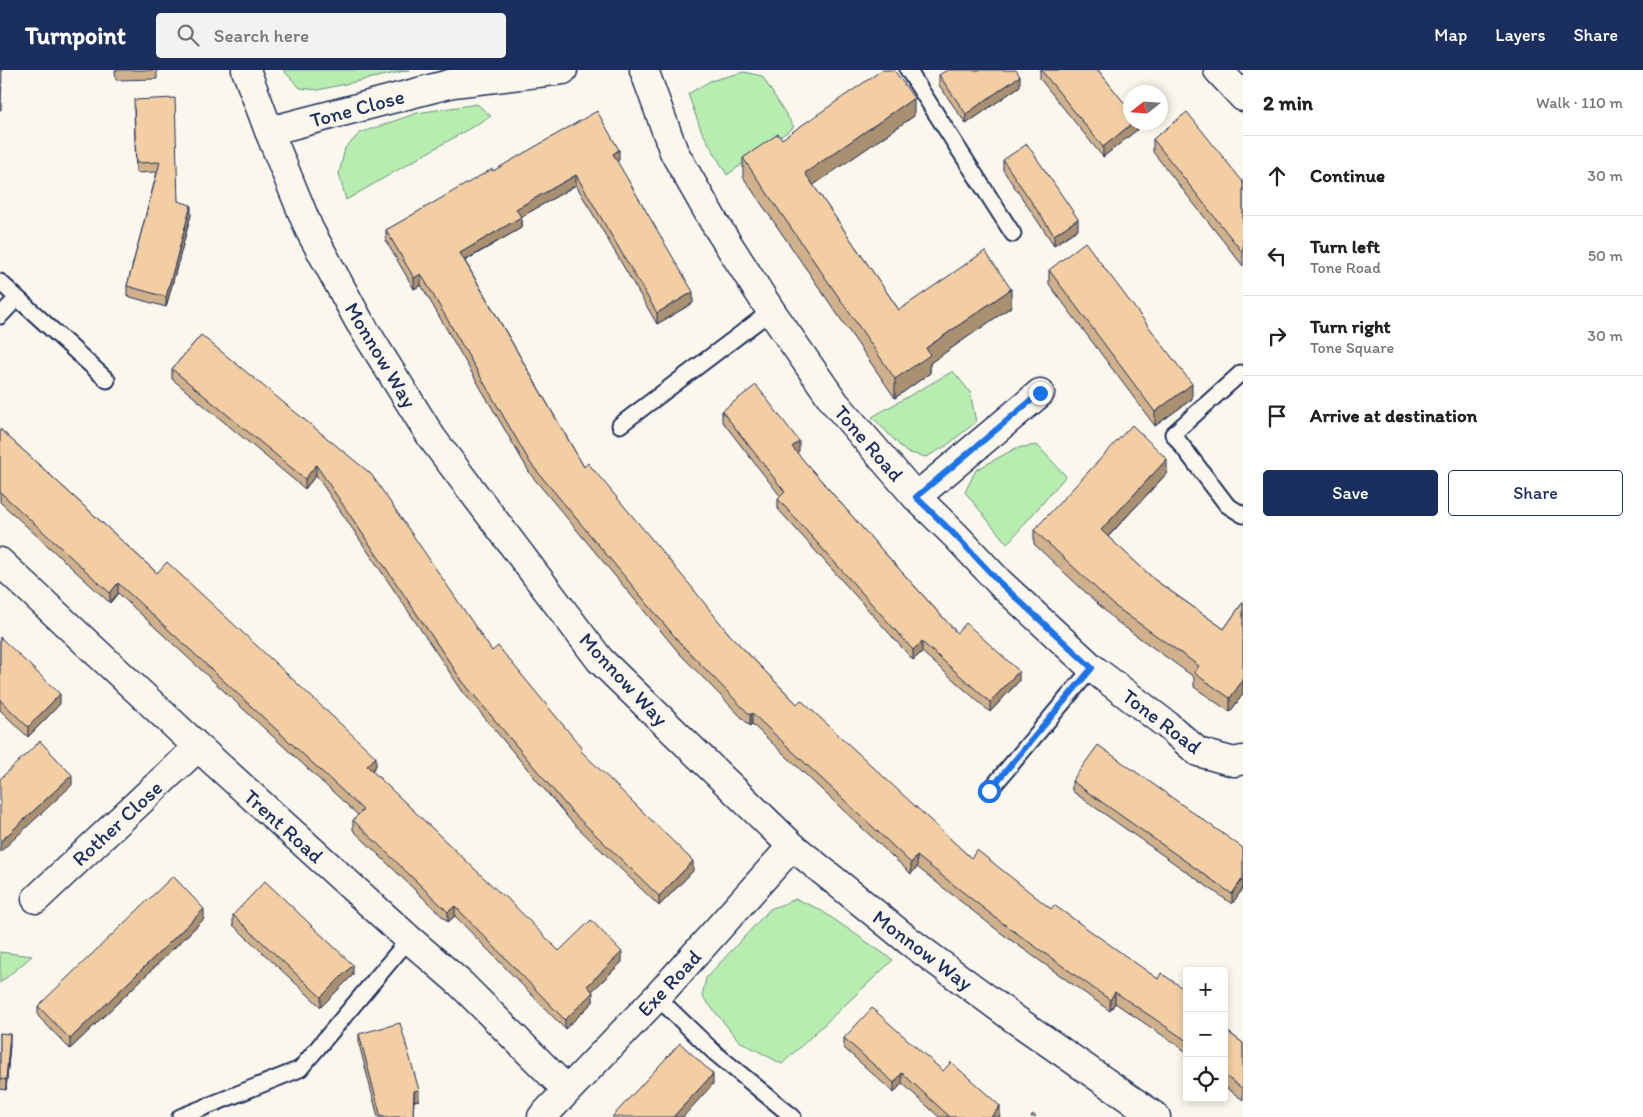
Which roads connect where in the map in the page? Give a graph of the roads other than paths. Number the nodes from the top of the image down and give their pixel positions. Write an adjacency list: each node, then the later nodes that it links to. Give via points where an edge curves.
1 (246, 70): 7 (street, Monnow Way)
2 (563, 70): 7 (street, Tone Close, via 453,83)
3 (644, 70): 11 (street, Tone Road, via 674,152)
4 (908, 70): 8 (lane)
5 (1218, 70): 6 (street)
6 (1243, 97)
7 (269, 131): 24 (street, Monnow Way, via 309,229 359,321 432,438 600,660)
8 (1013, 234)
9 (0, 282): 10 (lane)
10 (17, 298): 12 (lane); 14 (lane)
11 (771, 311): 16 (lane); 17 (street, Tone Road, via 835,403)
12 (0, 316)
13 (1241, 373): 18 (lane, via 1173,434 1227,505)
14 (108, 380)
15 (1040, 393): 17 (street)
16 (620, 425)
17 (916, 497): 20 (street, Tone Road, via 1000,583)
18 (1243, 515)
19 (0, 562): 21 (street, Trent Road)
20 (1092, 668): 22 (street, Tone Road, via 1198,752 1234,762); 23 (lane)
21 (198, 747): 25 (street, Rother Close); 26 (street, Trent Road)
22 (1243, 760)
23 (989, 791)
24 (792, 846): 27 (street, Exe Road); 32 (street, Monnow Way, via 985,998)
25 (36, 899)
26 (409, 940): 28 (street, Trent Road, via 461,984); 29 (lane, via 300,1069)
27 (657, 997): 28 (street, Exe Road); 31 (lane, via 714,1053)
28 (567, 1090): 30 (street, Exe Road)
29 (180, 1117)
30 (542, 1117)
31 (793, 1117)
32 (1156, 1117)

